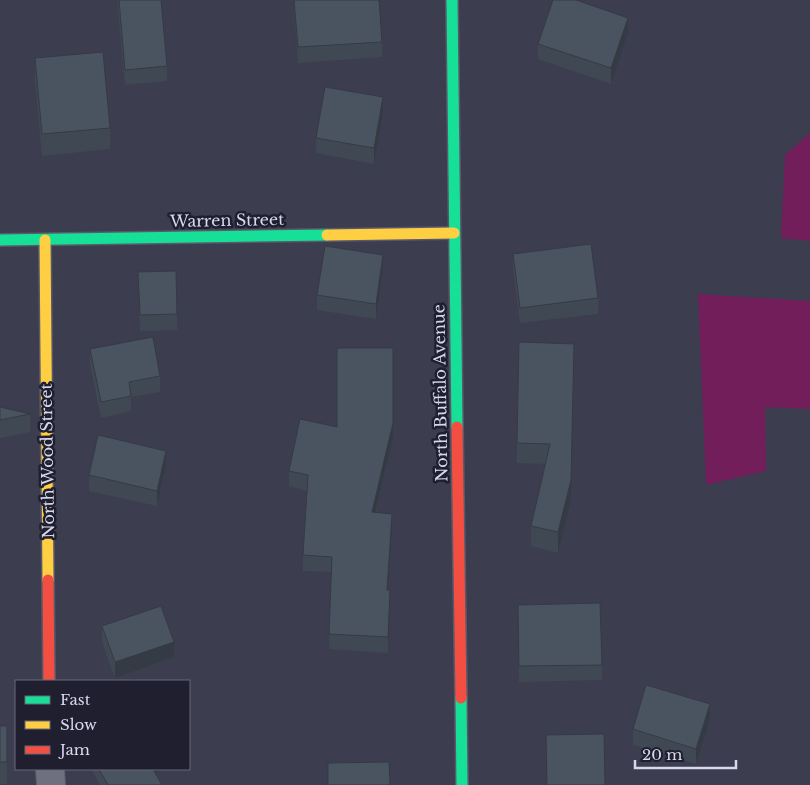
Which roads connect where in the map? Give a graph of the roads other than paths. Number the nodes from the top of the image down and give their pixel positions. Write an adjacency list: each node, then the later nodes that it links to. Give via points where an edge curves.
1 (452, 0): 2 (street, North Buffalo Avenue)
2 (454, 233): 4 (street, Warren Street); 8 (street, North Buffalo Avenue)
3 (0, 240): 4 (street, Warren Street)
4 (45, 240): 5 (street, North Wood Street)
5 (50, 680)
6 (50, 770): 7 (street)
7 (50, 785)
8 (462, 785)

